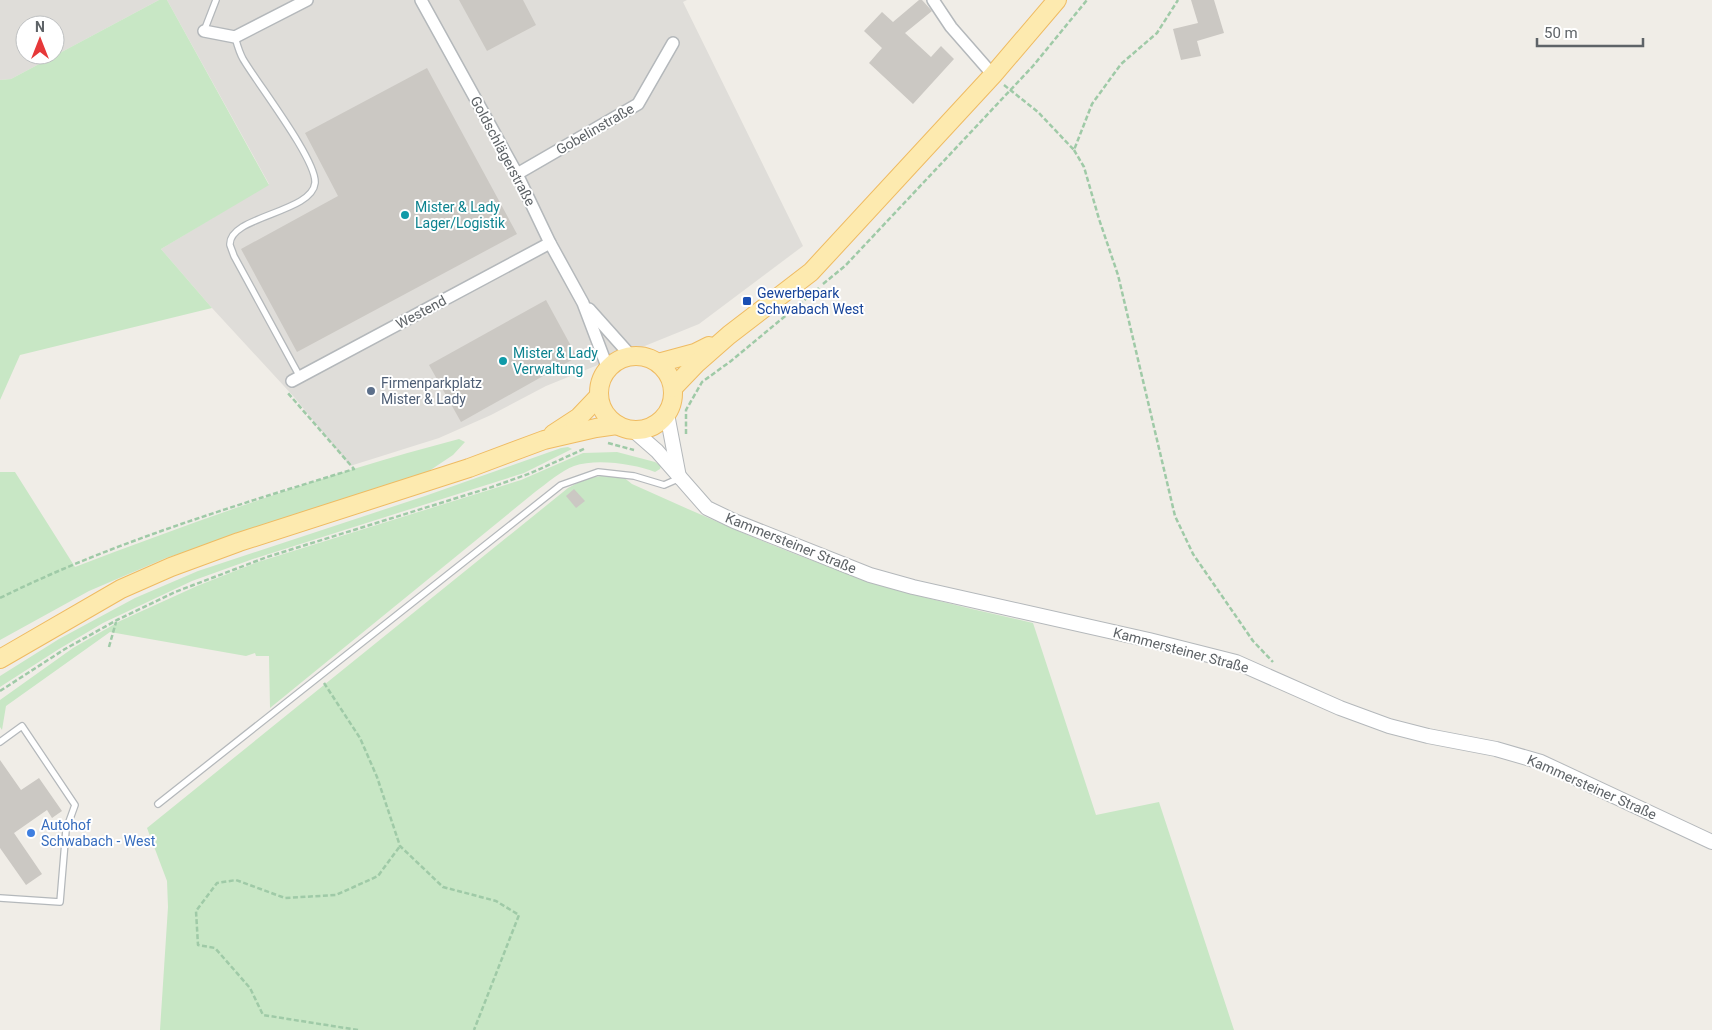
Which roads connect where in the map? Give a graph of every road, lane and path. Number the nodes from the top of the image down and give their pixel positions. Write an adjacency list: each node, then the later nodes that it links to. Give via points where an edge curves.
1 (216, 0): 8 (lane)
2 (308, 0): 9 (street)
3 (421, 0): 14 (street, Goldschlägerstraße)
4 (933, 0): 11 (street, via 951,27)
5 (1057, 0): 11 (main road)
6 (1087, 0): 12 (path)
7 (1178, 0): 13 (path, via 1157,33 1121,64 1092,104)
8 (204, 31): 9 (street)
9 (235, 37): 21 (lane, via 242,57 314,174 315,185 310,193 288,208 239,228 230,245)
10 (673, 43): 14 (street, Gobelinstraße, via 638,104)
11 (993, 75): 12 (path); 17 (main road, via 811,272)
12 (1010, 90): 13 (path, via 1038,112); 29 (path, via 845,266 702,382 686,410 686,439)
13 (1074, 150): 37 (path, via 1084,167 1118,275 1175,516 1193,554 1252,641 1281,670)
14 (517, 174): 15 (street, Goldschlägerstraße)
15 (550, 243): 16 (street, Goldschlägerstraße); 21 (street, Westend)
16 (583, 303): 18 (street, Goldschlägerstraße); 20 (street, Goldschlägerstraße)
17 (729, 335): 19 (main road, via 694,353); 22 (main road)
18 (631, 356): 19 (main road); 20 (main road)
19 (658, 363): 22 (main road, via 666,370)
20 (608, 369): 23 (main road, via 602,377)
21 (296, 379): 32 (path, via 282,386 354,469 234,506 72,565)
22 (673, 388): 24 (main road)
23 (599, 396): 25 (main road, via 608,418); 26 (main road, via 579,416)
24 (667, 414): 25 (main road, via 660,422 643,430); 29 (street)
25 (625, 428): 26 (main road, via 596,428); 30 (street, Kammersteiner Straße)
26 (544, 440): 35 (main road, via 461,471 239,542 171,568 122,589)
27 (606, 443): 30 (path, via 625,446 648,456)
28 (588, 447): 33 (path, via 492,487 219,574)
29 (674, 449): 31 (street)
30 (660, 455): 31 (street, Kammersteiner Straße)
31 (680, 478): 36 (lane, via 664,484 634,476 598,472 561,485); 37 (street, Kammersteiner Straße, via 707,508 870,576 1236,662)
32 (0, 598)
33 (116, 620): 34 (path); 38 (path)
34 (109, 647)
35 (0, 659)
36 (319, 675): 40 (lane); 42 (path, via 360,738)
37 (1280, 681): 41 (street, Kammersteiner Straße, via 1389,726 1541,762)
38 (0, 691)
39 (0, 742): 43 (lane, via 22,726 76,805 66,830 60,902)
40 (158, 804)
41 (1712, 842)
42 (400, 846): 44 (path, via 378,876 336,895 285,898 236,880 217,883 196,911 198,945 215,948 250,988 264,1015); 45 (path, via 443,887 496,901 519,915)
43 (0, 898)
44 (358, 1030)
45 (474, 1030)

